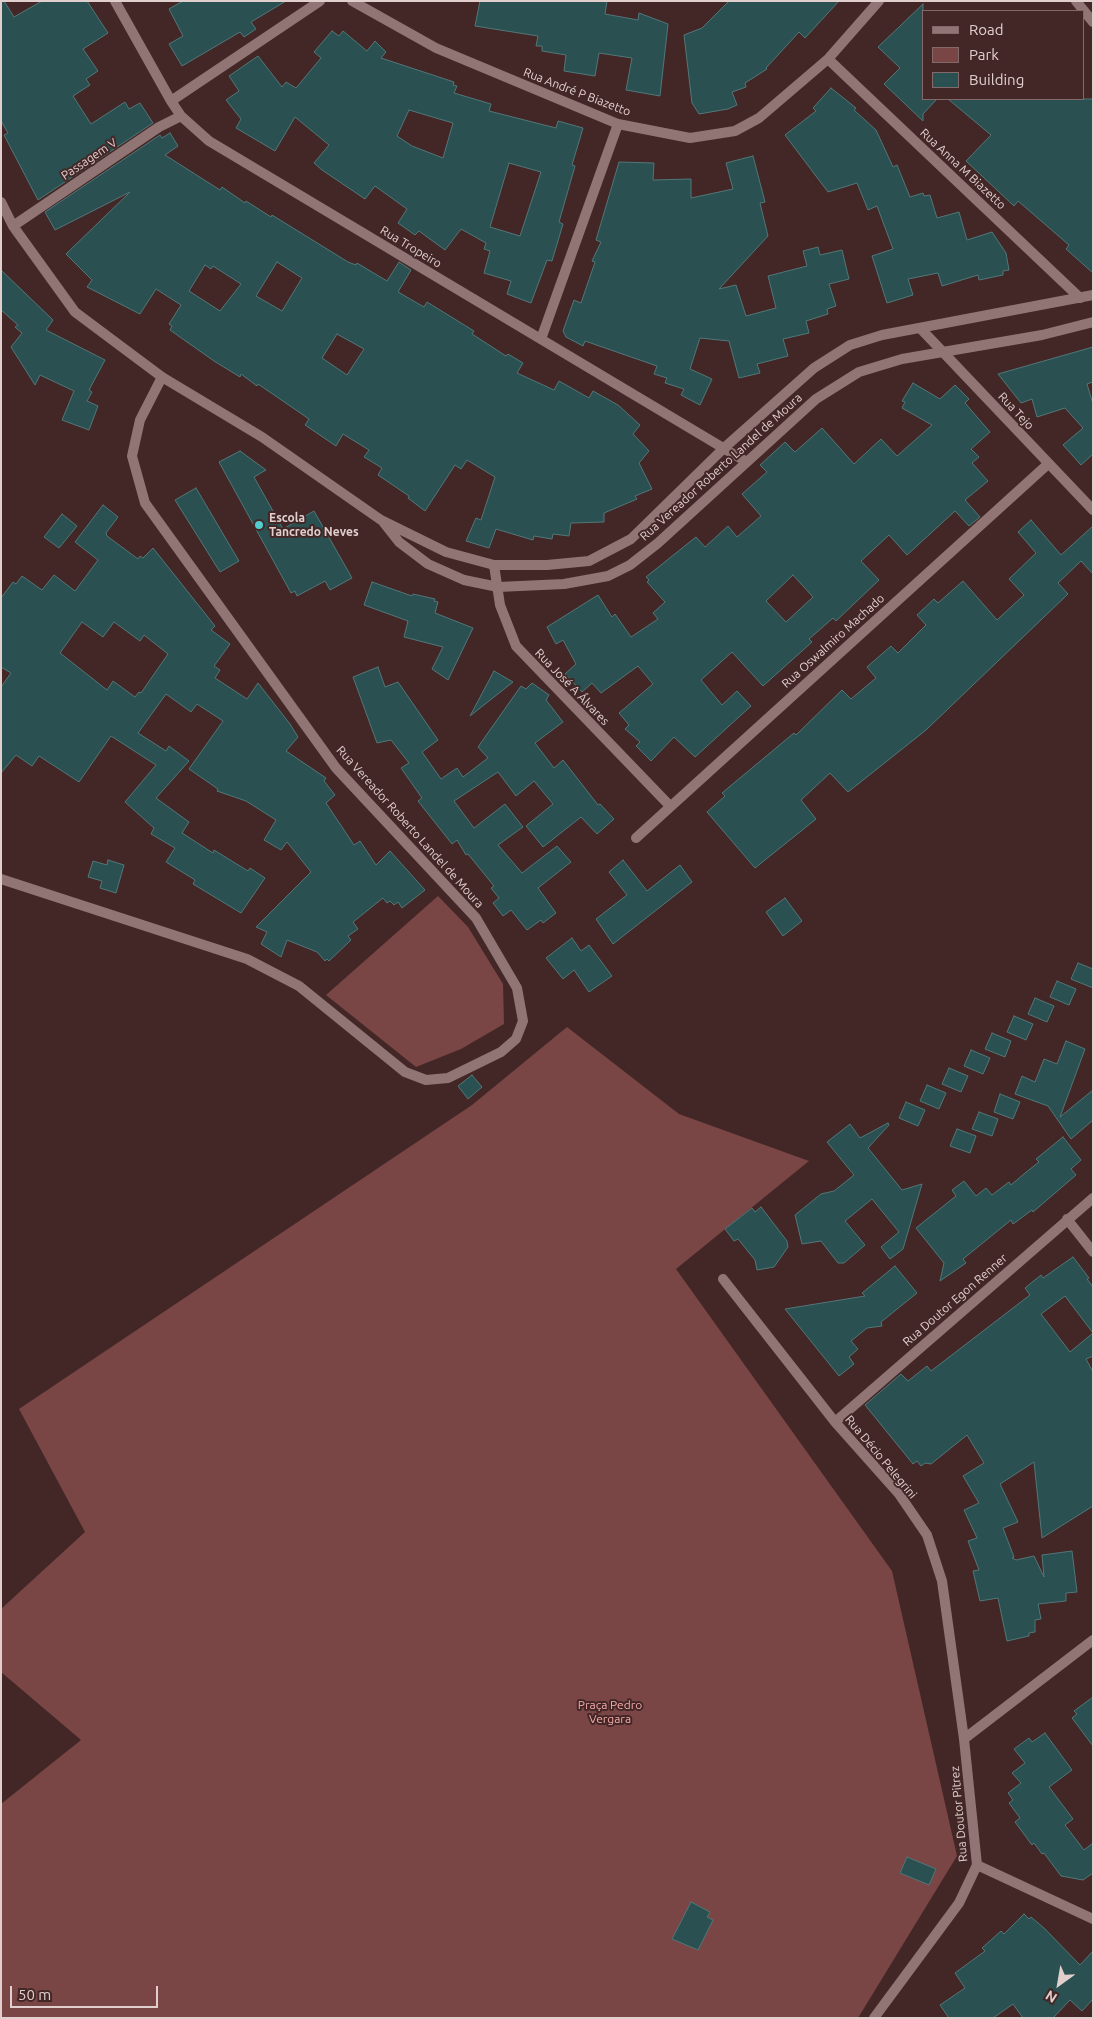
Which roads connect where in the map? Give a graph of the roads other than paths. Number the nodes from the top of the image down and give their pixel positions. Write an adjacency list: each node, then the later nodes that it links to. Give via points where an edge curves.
1 (115, 1): 8 (street, Rua Tropeiro)
2 (320, 1): 8 (street)
3 (352, 1): 10 (street, Rua André P Biazetto, via 436,48)
4 (880, 1): 7 (street, Rua André P Biazetto)
5 (1084, 11): 6 (street)
6 (1093, 22)
7 (828, 59): 10 (street, Rua André P Biazetto, via 759,118 735,131 690,138); 14 (street, Rua Anna M Biazetto)
8 (171, 101): 9 (street, Rua Tropeiro)
9 (182, 116): 12 (street, Passagem V, via 159,127); 17 (street, Rua Tropeiro, via 209,141)
10 (618, 124): 17 (street)
11 (1, 202): 12 (street, Rua Vereador Roberto Landel de Moura)
12 (12, 226): 19 (street, Rua Vereador Roberto Landel de Moura, via 74,312)
13 (1093, 295): 14 (street, Rua Vereador Roberto Landel de Moura)
14 (1080, 298): 16 (street, Rua Vereador Roberto Landel de Moura)
15 (1093, 322): 18 (street, Rua Vereador Roberto Landel de Moura)
16 (921, 329): 18 (street, Rua Tejo); 20 (street, Rua Vereador Roberto Landel de Moura, via 882,334 850,345 814,368)
17 (541, 339): 20 (street, Rua Tropeiro)
18 (944, 353): 21 (street, Rua Vereador Roberto Landel de Moura, via 902,359 859,372 816,399); 22 (street, Rua Tejo)
19 (162, 377): 24 (street, Rua Vereador Roberto Landel de Moura, via 262,438); 29 (street, Rua Vereador Roberto Landel de Moura, via 140,420 132,456 145,503 336,768 476,918 517,988 523,1021 516,1039 501,1052 448,1078 426,1080 405,1072 299,986 247,958)
20 (724, 448): 21 (street, Rua Tropeiro); 25 (street, Rua Vereador Roberto Landel de Moura, via 631,539 589,561)
21 (745, 461): 26 (street, Rua Vereador Roberto Landel de Moura, via 630,565 608,576 590,580)
22 (1048, 464): 23 (street, Rua Tejo); 27 (street, Rua Oswalmiro Machado)
23 (1093, 510)
24 (382, 520): 25 (street, Rua Vereador Roberto Landel de Moura, via 446,552); 26 (street, Rua Vereador Roberto Landel de Moura, via 399,542 428,564 464,580)
25 (494, 565): 26 (street, Rua José A Álvares)
26 (498, 587): 27 (street, Rua José A Álvares, via 500,605 516,646)
27 (670, 806): 28 (street, Rua Oswalmiro Machado)
28 (636, 838)
29 (1, 880)
30 (1093, 1198): 31 (street, Rua Doutor Egon Renner)
31 (1067, 1219): 32 (street); 34 (street, Rua Doutor Egon Renner)
32 (1093, 1252)
33 (723, 1279): 34 (street, Rua Décio Pelegrini)
34 (835, 1422): 36 (street, Rua Décio Pelegrini, via 899,1494 926,1535 942,1581)
35 (1093, 1640): 36 (street)
36 (964, 1739): 37 (street, Rua Doutor Pitrez)
37 (977, 1865): 38 (street); 39 (street, Rua Doutor Pitrez, via 959,1903)
38 (1093, 1919)
39 (874, 2018)

